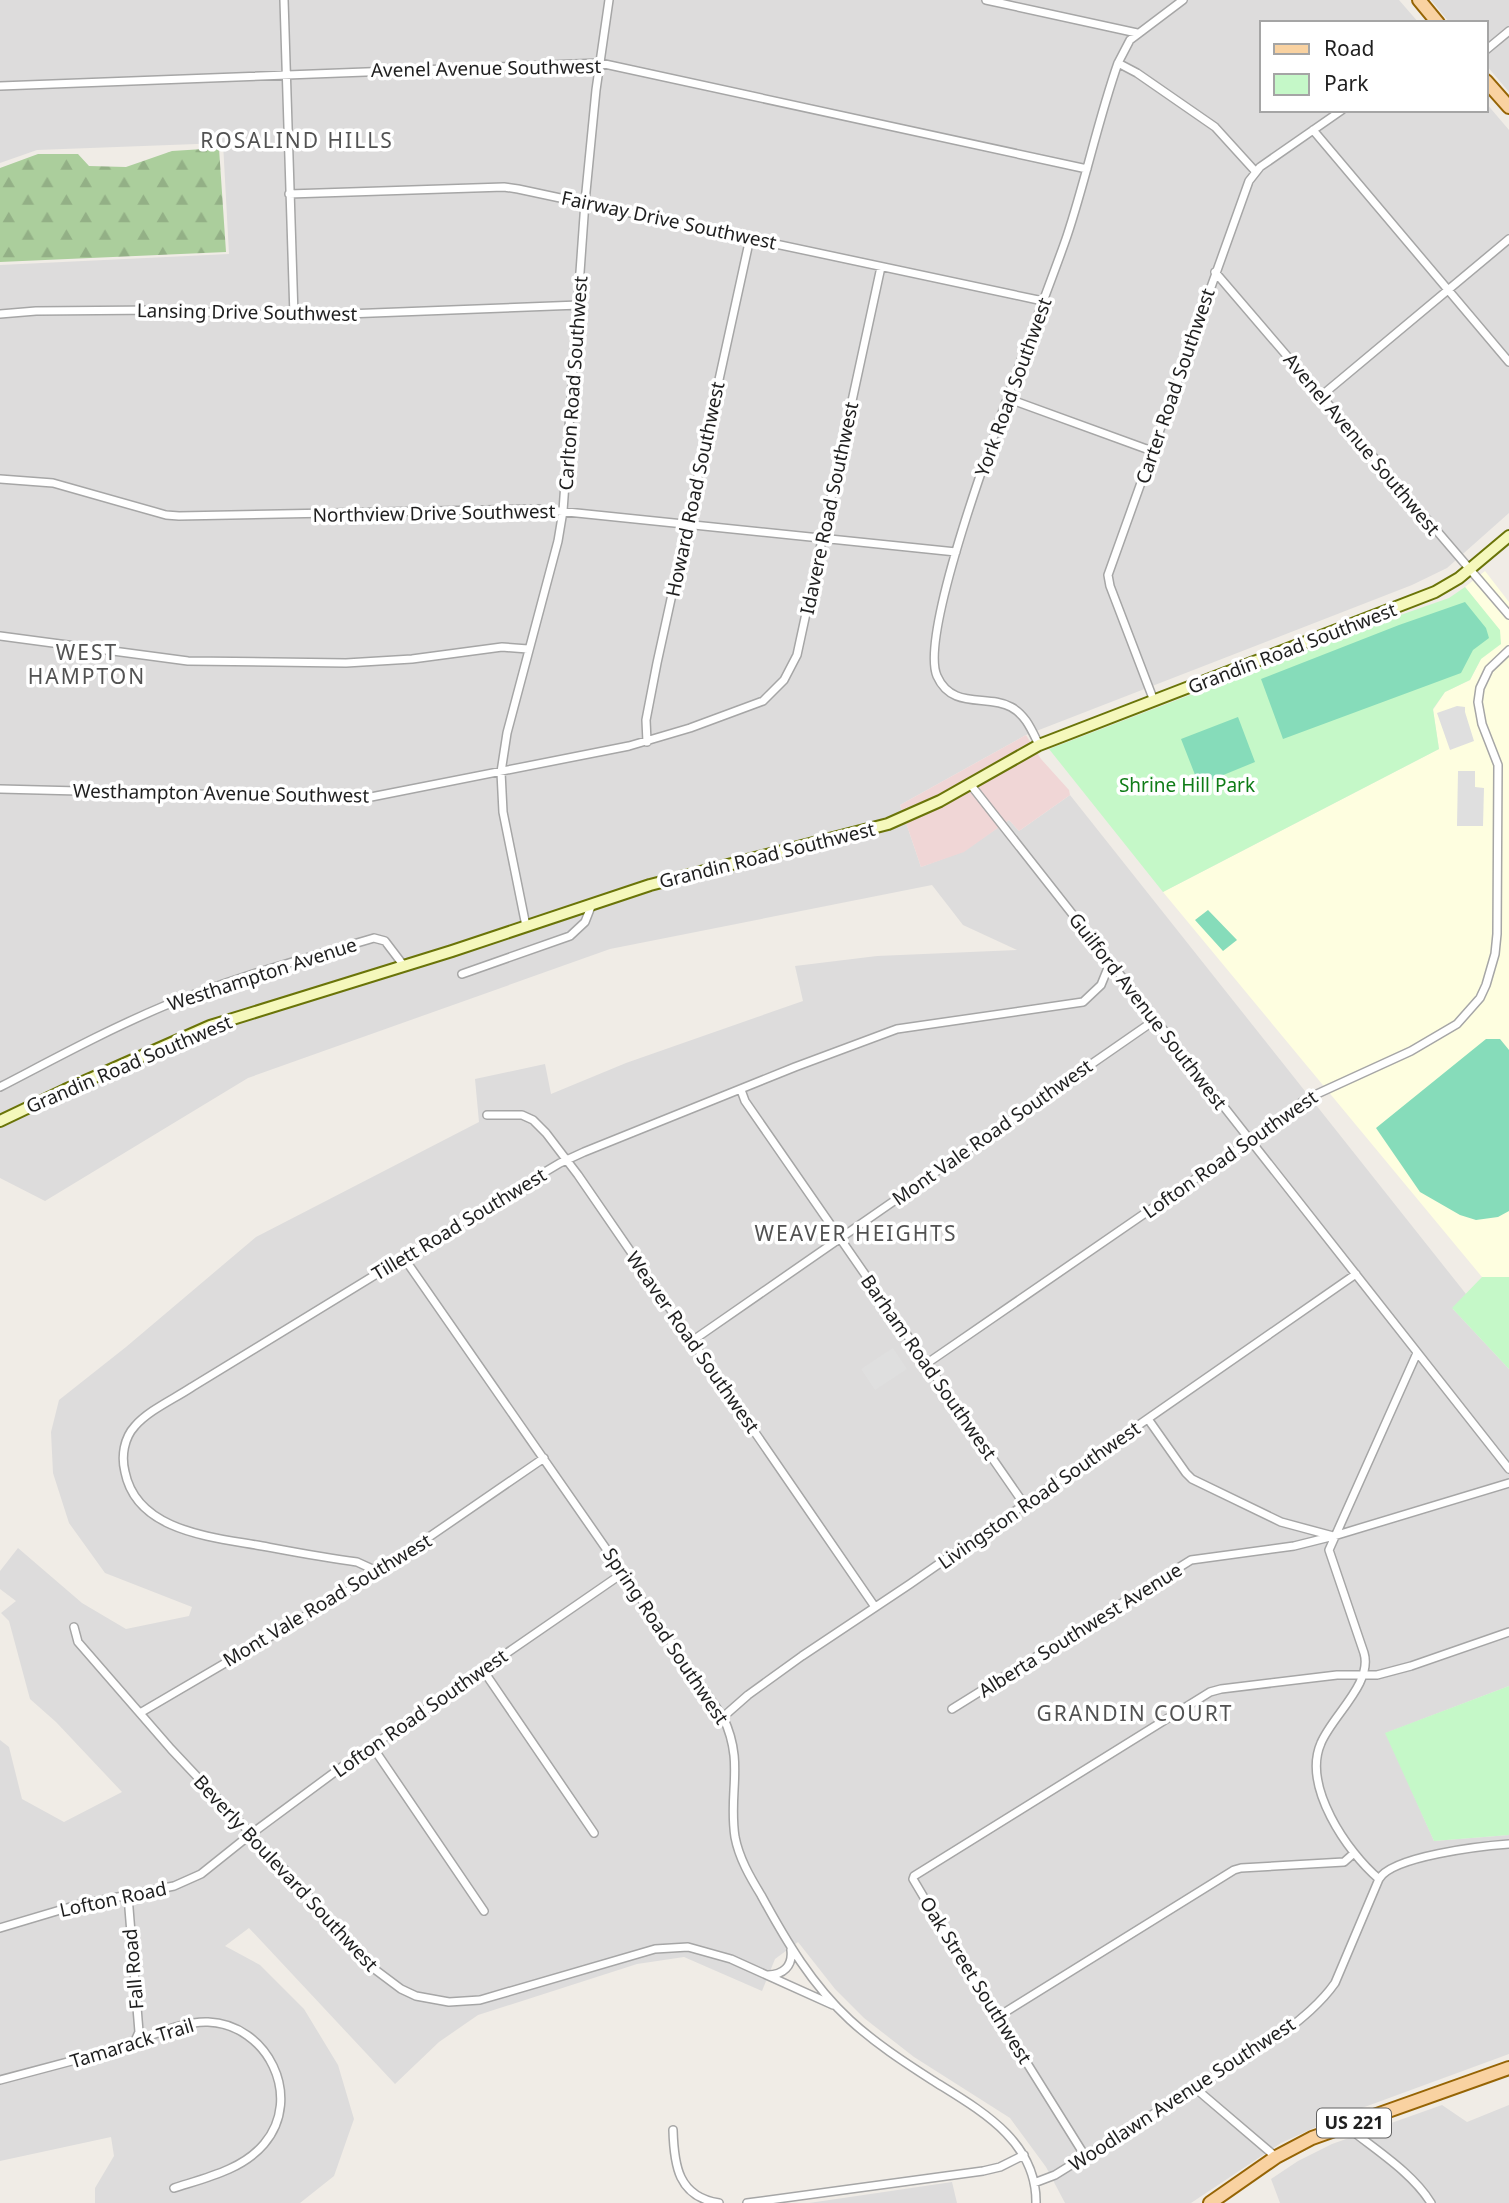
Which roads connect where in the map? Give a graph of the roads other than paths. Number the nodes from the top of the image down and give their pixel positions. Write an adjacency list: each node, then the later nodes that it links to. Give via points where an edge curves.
1 (284, 0): 12 (street)
2 (609, 0): 10 (street, Carlton Road Southwest)
3 (986, 0): 8 (street)
4 (1183, 0): 8 (street, York Road Southwest)
5 (1422, 1): 6 (main road)
6 (1437, 21)
7 (1509, 31): 9 (street)
8 (1137, 33): 11 (street, York Road Southwest)
9 (1488, 48)
10 (600, 63): 12 (street, Avenel Avenue Southwest); 18 (street, Avenel Avenue Southwest); 21 (street, Carlton Road Southwest)
11 (1118, 63): 18 (street, York Road Southwest); 19 (street, via 1215,127)
12 (285, 74): 14 (street, Avenel Avenue Southwest); 20 (street)
13 (1488, 83): 15 (main road)
14 (0, 86)
15 (1509, 107)
16 (1339, 112): 17 (street)
17 (1313, 130): 19 (street); 26 (street)
18 (1087, 169): 27 (street, York Road Southwest)
19 (1255, 171): 25 (street, Carter Road Southwest)
20 (289, 194): 21 (street, Fairway Drive Southwest, via 504,187); 30 (street)
21 (585, 202): 22 (street, Fairway Drive Southwest); 28 (street, Carlton Road Southwest)
22 (750, 238): 24 (street, Fairway Drive Southwest); 37 (street, Howard Road Southwest)
23 (1509, 239): 26 (street)
24 (881, 267): 27 (street, Fairway Drive Southwest); 39 (street, Idavere Road Southwest)
25 (1215, 272): 32 (street, Avenel Avenue Southwest); 34 (street, Carter Road Southwest)
26 (1448, 291): 31 (street); 32 (street)
27 (1043, 301): 33 (street, York Road Southwest)
28 (579, 305): 30 (street, Lansing Drive Southwest); 36 (street, Carlton Road Southwest)
29 (0, 314): 30 (street, Lansing Drive Southwest, via 160,310)
30 (294, 316)
31 (1509, 362)
32 (1321, 396): 41 (street, Avenel Avenue Southwest)
33 (1009, 399): 34 (street); 40 (street, York Road Southwest)
34 (1152, 451): 46 (street, Carter Road Southwest, via 1108,581)
35 (0, 479): 36 (street, Northview Drive Southwest, via 64,486 179,516 510,508)
36 (563, 512): 37 (street, Northview Drive Southwest); 44 (street, Carlton Road Southwest)
37 (688, 524): 39 (street, Northview Drive Southwest); 48 (street, Howard Road Southwest, via 646,720)
38 (1509, 536): 41 (street, Grandin Road Southwest)
39 (822, 538): 40 (street, Northview Drive Southwest); 47 (street, Idavere Road Southwest, via 793,666 763,701)
40 (956, 552): 49 (street, York Road Southwest, via 937,630 936,674 954,694 1012,707 1028,723)
41 (1469, 570): 42 (street, Avenel Avenue Southwest); 46 (street, Grandin Road Southwest, via 1435,592)
42 (1509, 615)
43 (0, 636): 44 (street, via 188,661 346,663 502,647)
44 (528, 649): 50 (street, Carlton Road Southwest)
45 (1509, 650): 63 (street, Lofton Road Southwest, via 1489,669 1478,702 1498,765 1497,934 1483,992 1468,1014 1445,1033 1314,1093)
46 (1154, 701): 49 (street, Grandin Road Southwest)
47 (727, 715): 48 (street, Westhampton Avenue Southwest)
48 (647, 742): 50 (street, Westhampton Avenue Southwest)
49 (1039, 745): 51 (street, Grandin Road Southwest)
50 (501, 772): 52 (street, Westhampton Avenue Southwest, via 349,799); 54 (street, Carlton Road Southwest, via 505,824)
51 (970, 784): 53 (street, Grandin Road Southwest, via 888,824); 55 (street, Guilford Avenue Southwest)
52 (0, 789)
53 (592, 903): 54 (street, Grandin Road Southwest); 57 (street, via 585,922 570,936)
54 (526, 926): 56 (street, Grandin Road Southwest)
55 (1110, 963): 58 (street, Guilford Avenue Southwest); 60 (street, Tillett Road Southwest, via 1101,985 1083,1002 897,1029)
56 (404, 966): 59 (street, Westhampton Avenue, via 385,941 374,938 290,963 165,1005); 62 (street, Grandin Road Southwest, via 211,1026)
57 (462, 974)
58 (1155, 1020): 63 (street, Guilford Avenue Southwest); 65 (street, Mont Vale Road Southwest)
59 (0, 1087)
60 (741, 1090): 64 (street, Tillett Road Southwest); 65 (street, Barham Road Southwest)
61 (487, 1115): 64 (street, Weaver Road Southwest, via 522,1115 533,1120)
62 (0, 1121)
63 (1250, 1141): 67 (street, Guilford Avenue Southwest); 70 (street, Lofton Road Southwest)
64 (566, 1160): 66 (street, Tillett Road Southwest); 68 (street, Weaver Road Southwest)
65 (840, 1238): 68 (street, Mont Vale Road Southwest); 70 (street, Barham Road Southwest)
66 (404, 1258): 72 (street, Spring Road Southwest); 77 (street, Tillett Road Southwest, via 141,1420 124,1449 126,1477 135,1496 156,1516 180,1529 357,1562)
67 (1356, 1274): 69 (street, Guilford Avenue Southwest); 71 (street, Livingston Road Southwest)
68 (692, 1341): 79 (street, Weaver Road Southwest)
69 (1417, 1353): 73 (street, Guilford Avenue Southwest); 76 (street)
70 (926, 1364): 75 (street, Barham Road Southwest)
71 (1148, 1419): 75 (street, Livingston Road Southwest); 76 (street, via 1192,1479 1281,1522)
72 (544, 1458): 77 (street, Mont Vale Road Southwest); 78 (street, Spring Road Southwest)
73 (1509, 1469)
74 (1509, 1483): 76 (street, Alberta Southwest Avenue)
75 (1024, 1504): 79 (street, Livingston Road Southwest)
76 (1334, 1536): 83 (street, via 1329,1554 1364,1653); 84 (street, Alberta Southwest Avenue, via 1191,1560)
77 (379, 1572): 85 (street, Mont Vale Road Southwest)
78 (623, 1573): 82 (street, Lofton Road Southwest); 86 (street, Spring Road Southwest)
79 (875, 1607): 86 (street, Livingston Road Southwest)
80 (74, 1627): 85 (street, Beverly Boulevard Southwest, via 78,1642)
81 (1509, 1632): 83 (street, via 1397,1670)
82 (483, 1670): 87 (street, Lofton Road Southwest); 88 (street)
83 (1363, 1676): 91 (street, via 1325,1733 1316,1761 1319,1786); 100 (street, Oak Street Southwest, via 1337,1675 1210,1692 914,1876)
84 (952, 1709)
85 (140, 1713): 89 (street, Beverly Boulevard Southwest)
86 (723, 1717): 97 (street, Spring Road Southwest, via 734,1744 734,1826 739,1851)
87 (372, 1746): 89 (street, Lofton Road Southwest); 95 (street)
88 (594, 1833)
89 (251, 1834): 92 (street, Lofton Road Southwest); 98 (street, Beverly Boulevard Southwest, via 373,1968 401,1989 425,1998 463,2002 491,1998 673,1947 715,1953)
90 (1509, 1844): 93 (street, via 1445,1852 1387,1869)
91 (1353, 1854): 93 (street); 100 (street, via 1345,1862 1234,1870)
92 (221, 1858): 94 (street, Lofton Road, via 188,1881)
93 (1379, 1879): 104 (street, Woodlawn Avenue Southwest, via 1326,1995 1282,2034)
94 (128, 1896): 96 (street, Lofton Road, via 77,1905); 101 (street, Fall Road, via 139,2032)
95 (484, 1911)
96 (0, 1928)
97 (791, 1949): 98 (street, via 788,1967); 99 (street, Spring Road Southwest)
98 (765, 1975): 99 (street, Beverly Boulevard Southwest)
99 (836, 2006): 107 (street, Spring Road Southwest, via 903,2061 987,2114)
100 (999, 2016): 108 (street, Oak Street Southwest)
101 (135, 2041): 103 (street, Tamarack Trail); 111 (street, Tamarack Trail, via 199,2022 222,2024 259,2045 278,2080 280,2112 264,2144 232,2168)
102 (1509, 2068): 105 (main road, US 221)
103 (0, 2080)
104 (1195, 2088): 108 (street, Woodlawn Avenue Southwest); 109 (street)
105 (1346, 2126): 109 (main road, US 221); 116 (street, via 1409,2178)
106 (673, 2130): 112 (street, via 677,2164 687,2189 701,2199)
107 (1024, 2155): 110 (street, Spring Road Southwest); 113 (street, via 983,2171)
108 (1085, 2156): 110 (street, Woodlawn Avenue Southwest)
109 (1276, 2157): 115 (main road, US 221)
110 (1034, 2183): 114 (street, Spring Road Southwest)
111 (174, 2188)
112 (719, 2203)
113 (747, 2203)
114 (1036, 2203)
115 (1210, 2203)
116 (1431, 2203)

